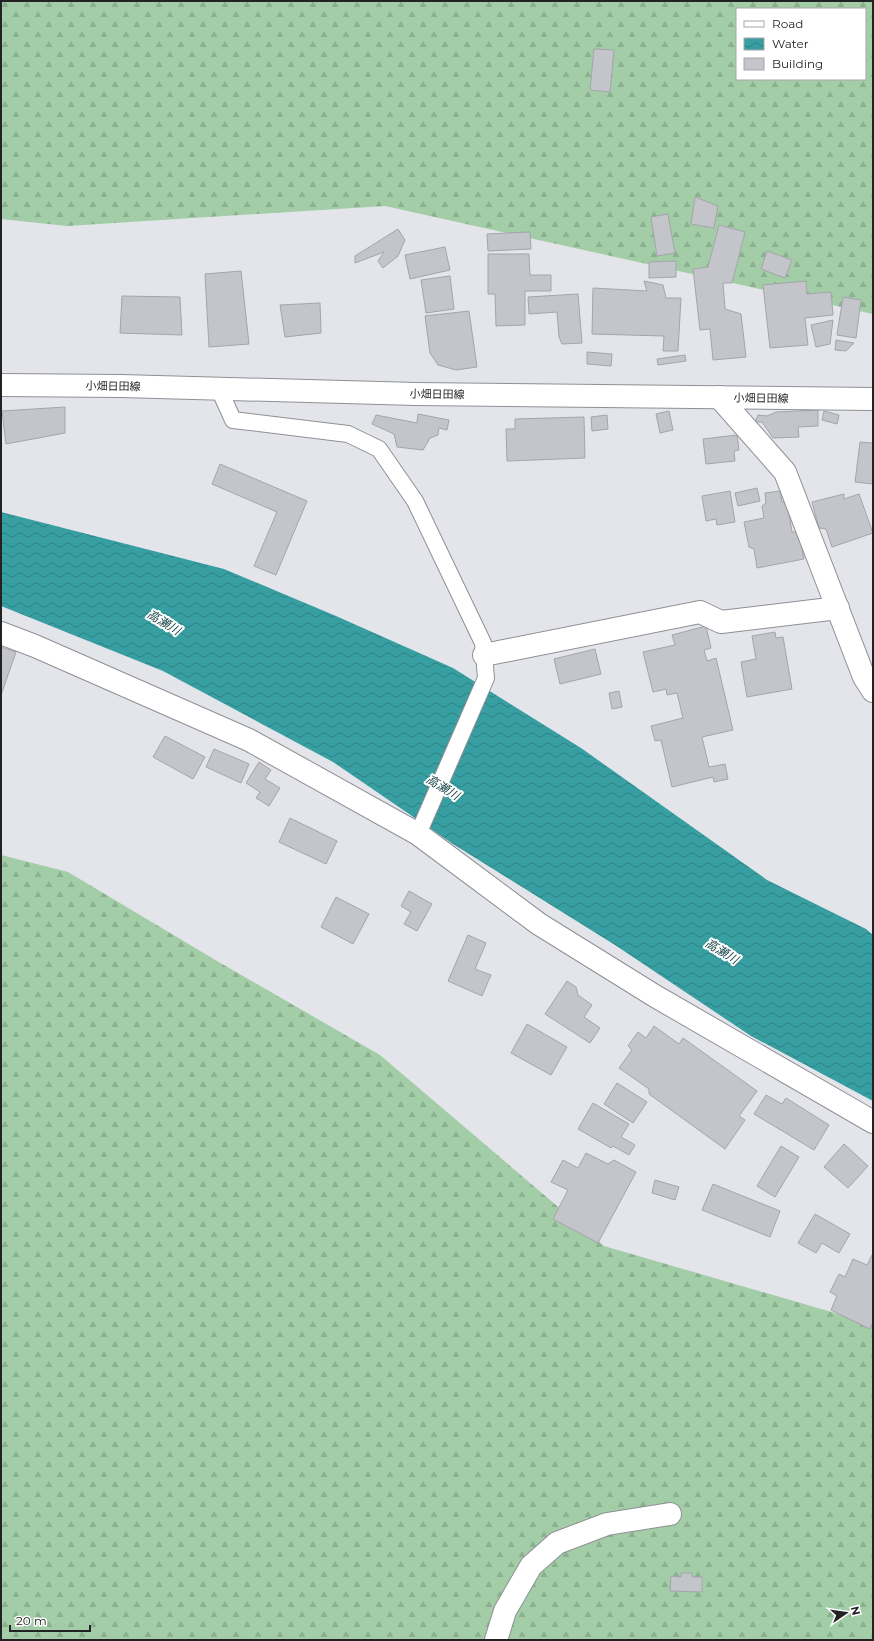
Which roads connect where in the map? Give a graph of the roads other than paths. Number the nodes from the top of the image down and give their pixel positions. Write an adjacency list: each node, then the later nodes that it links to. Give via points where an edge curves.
1 (1, 385): 2 (street, 小畑日田線)
2 (219, 389): 3 (street, 小畑日田線); 7 (lane, via 233,420 348,434 379,449 415,501 484,643)
3 (718, 397): 4 (street, 小畑日田線); 5 (street, via 785,472)
4 (873, 399)
5 (838, 608): 7 (street, via 721,622 700,612); 8 (street, via 864,677)
6 (1, 633): 9 (street, via 249,740)
7 (484, 655): 9 (lane, via 486,678)
8 (873, 691)
9 (418, 834): 10 (street, via 539,924 655,996)
10 (873, 1122)
11 (670, 1514): 12 (street, via 607,1524 557,1543 531,1566 505,1611)
12 (496, 1640)

